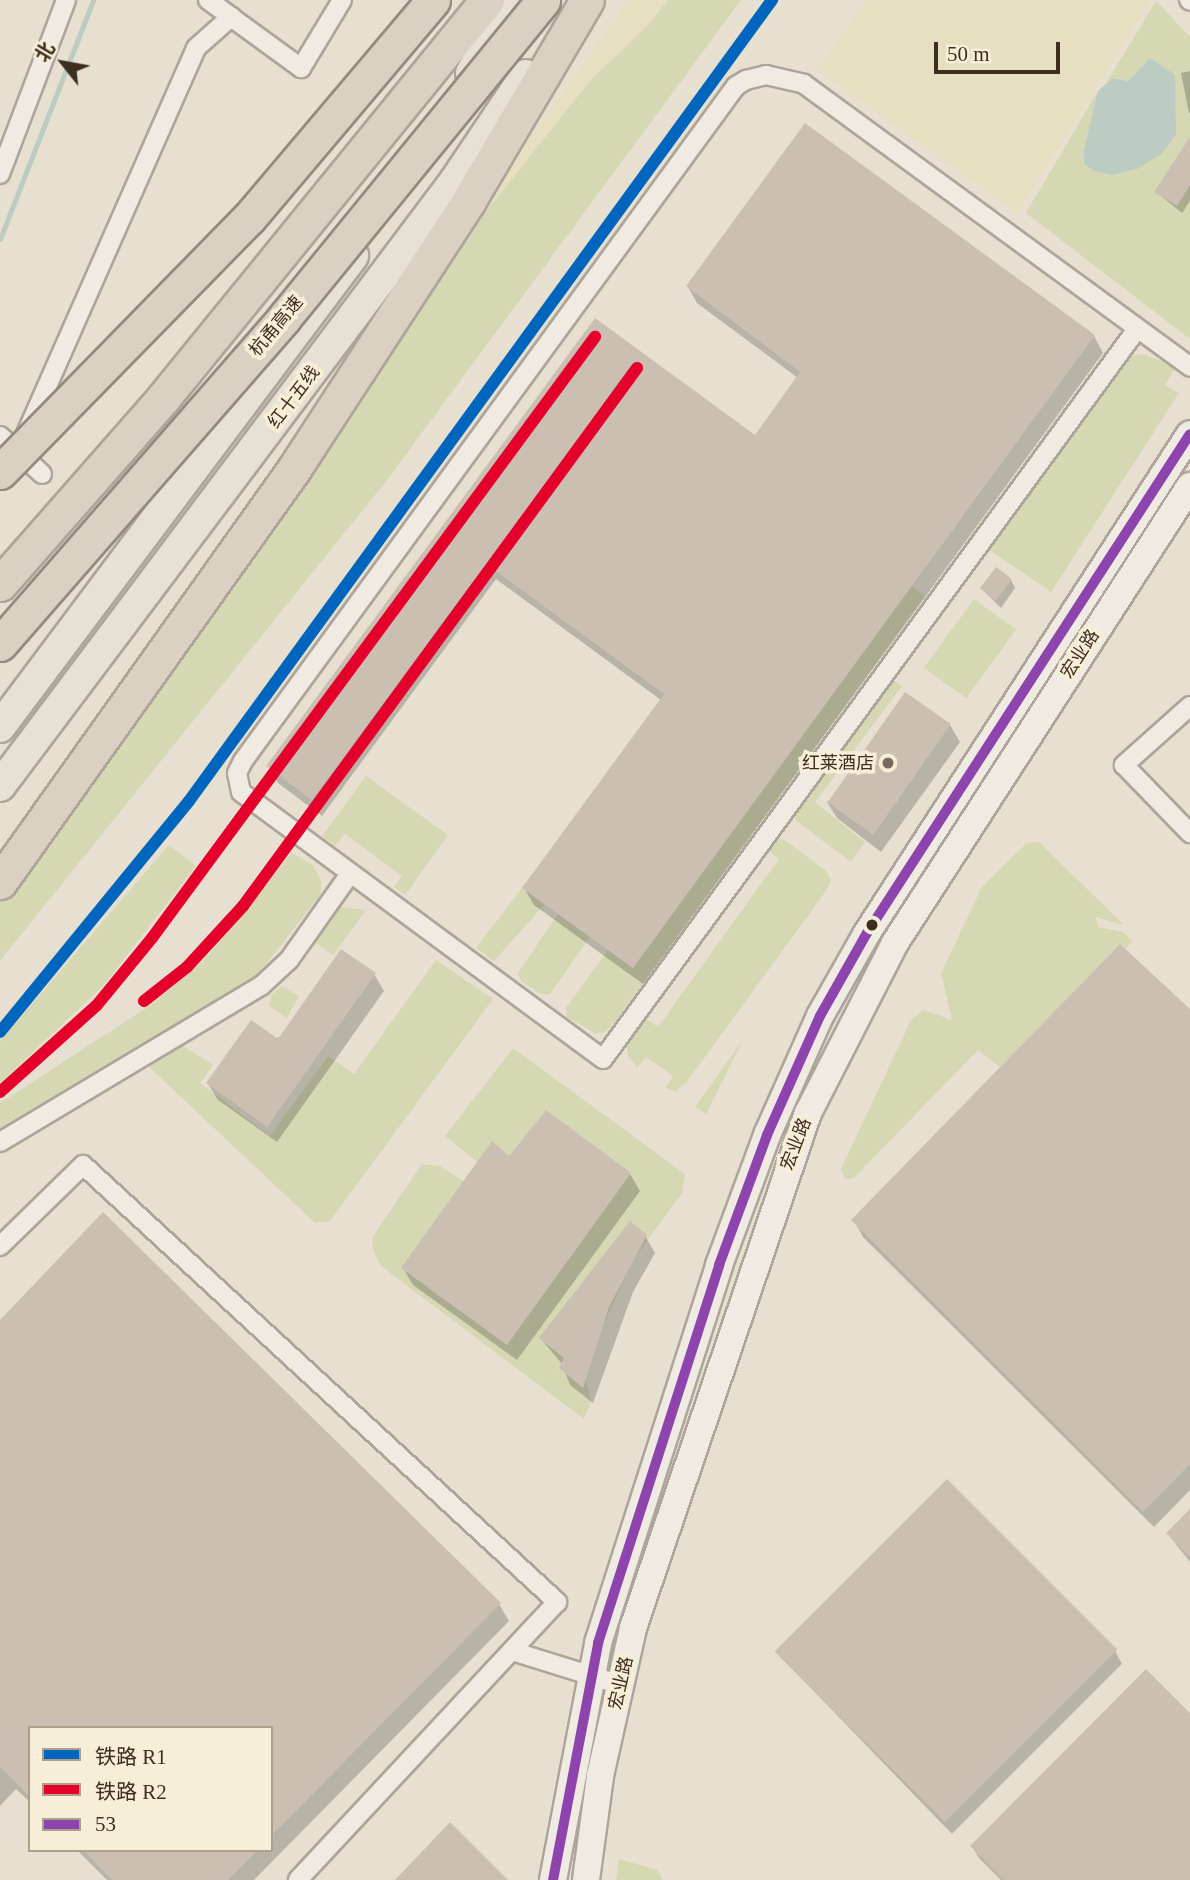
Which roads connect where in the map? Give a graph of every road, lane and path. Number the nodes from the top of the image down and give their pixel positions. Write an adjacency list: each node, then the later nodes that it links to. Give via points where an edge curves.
1 (66, 0): 11 (street)
2 (208, 0): 10 (street)
3 (342, 0): 10 (street, via 300,68)
4 (433, 0): 16 (highway, bridge, via 249,218)
5 (487, 0): 19 (highway, via 164,397)
6 (512, 0): 22 (main road, 红十五线, via 420,163 282,355)
7 (543, 0): 20 (highway, 杭甬高速, bridge, via 284,318)
8 (577, 0): 23 (main road, 红十五线, via 454,182)
9 (587, 0): 26 (highway, via 468,202 294,469)
10 (231, 18): 16 (street, via 196,48)
11 (0, 174)
12 (1137, 329): 13 (street); 25 (street, via 603,1059); 25 (street, via 804,84 766,75 737,86 237,773 241,792)
13 (1190, 367)
14 (1190, 434): 30 (street, 宏业路, via 867,933 821,1016 767,1135 719,1265)
15 (0, 436): 16 (street)
16 (9, 462): 17 (street)
17 (42, 474)
18 (1190, 486): 31 (street, 宏业路, via 895,943 808,1113 770,1213 633,1628)
19 (0, 584)
20 (0, 644)
21 (1190, 706): 24 (street, via 1124,765)
22 (0, 727)
23 (0, 786)
24 (1190, 833)
25 (350, 874): 27 (street, via 289,960 261,986)
26 (0, 883)
27 (0, 1142)
28 (0, 1246): 29 (street, via 83,1165 557,1602)
29 (512, 1651): 30 (street); 32 (street)
30 (591, 1674): 31 (street); 33 (street, 宏业路)
31 (621, 1685): 34 (street, 宏业路, via 600,1776)
32 (298, 1880)
33 (553, 1880)
34 (586, 1880)

